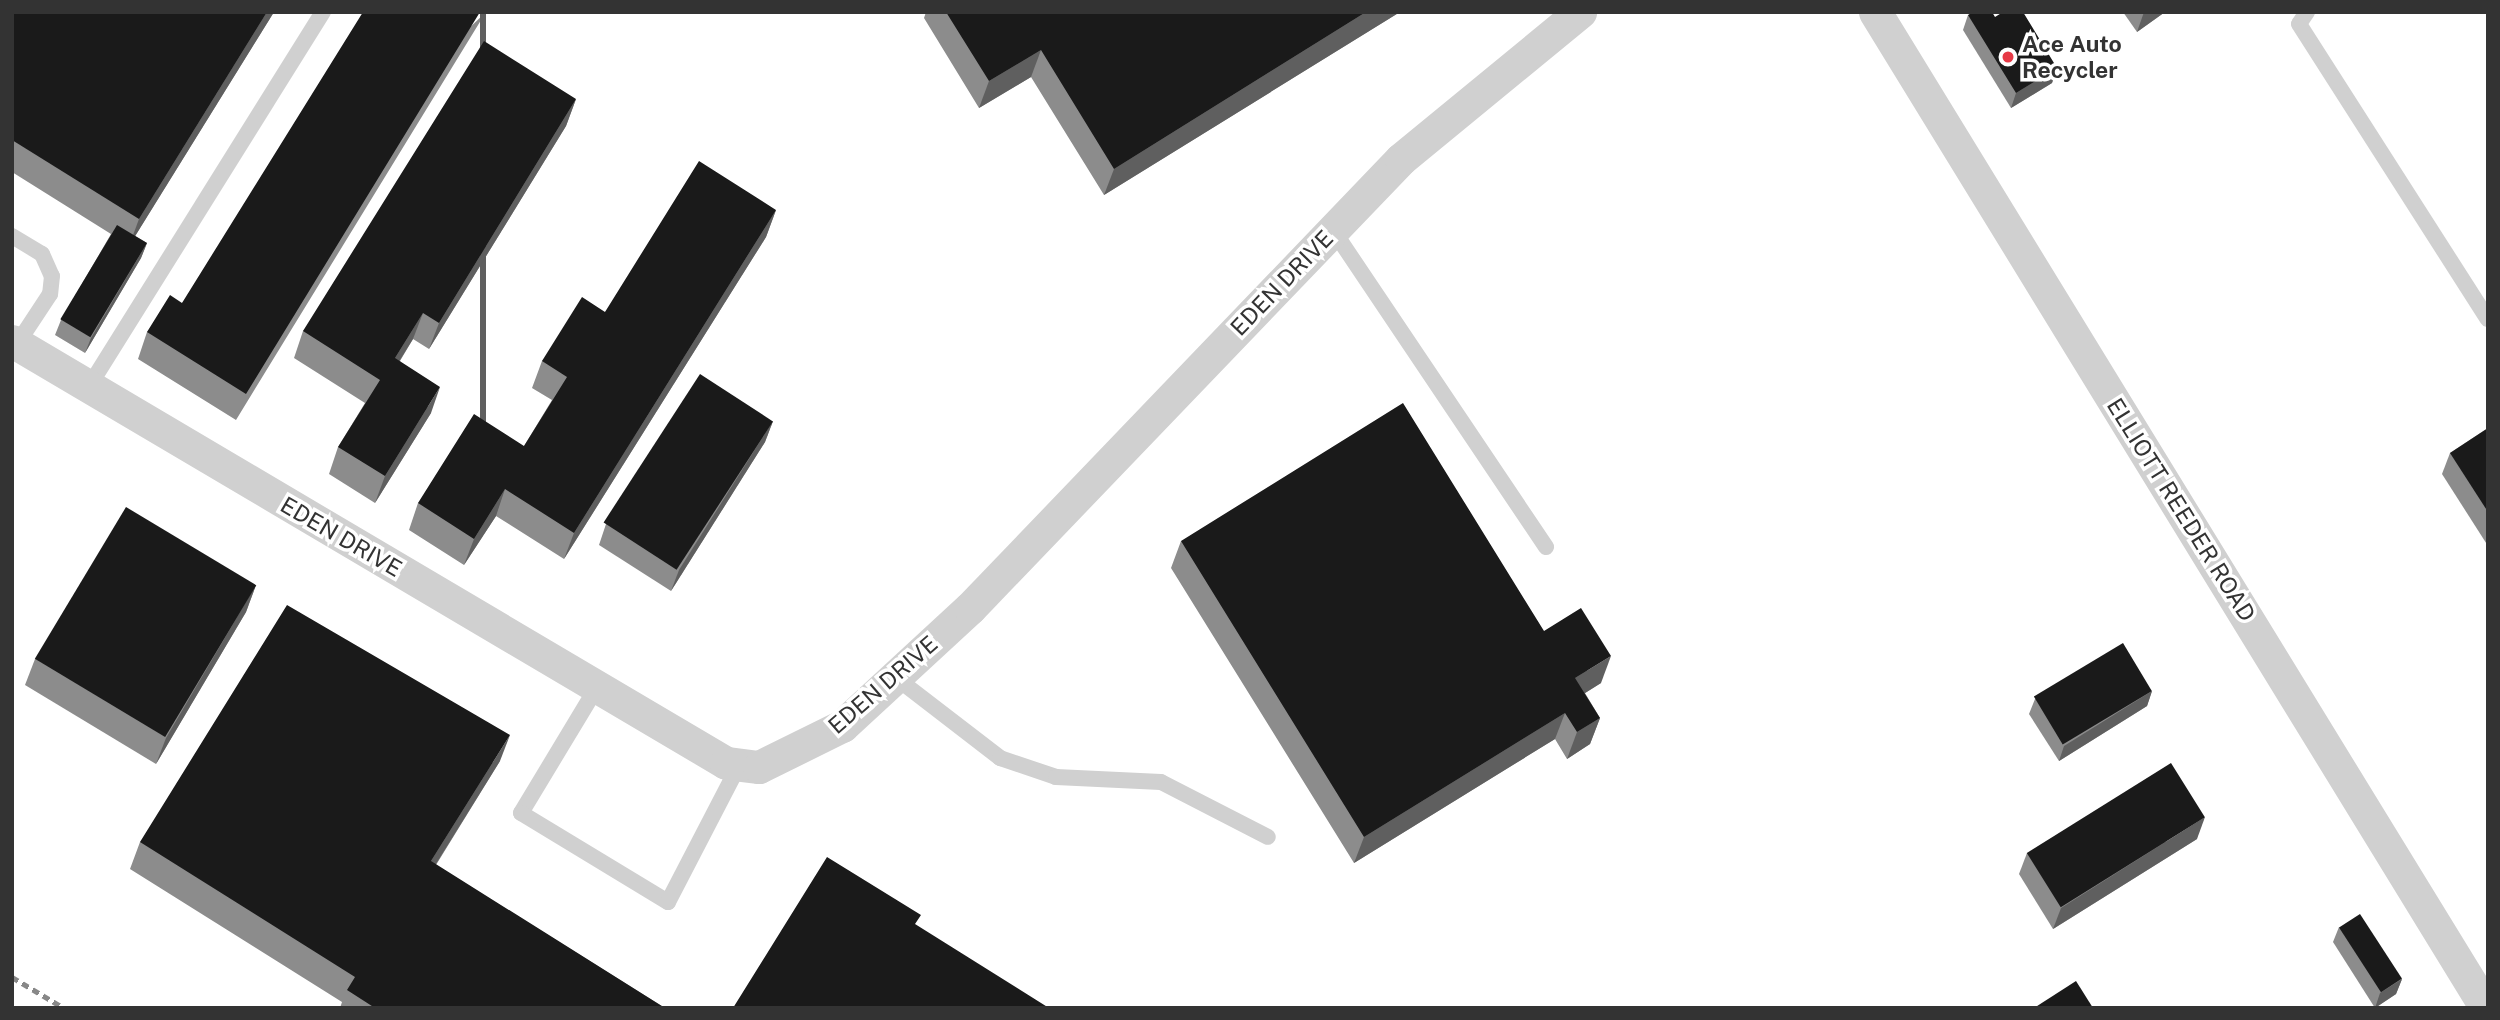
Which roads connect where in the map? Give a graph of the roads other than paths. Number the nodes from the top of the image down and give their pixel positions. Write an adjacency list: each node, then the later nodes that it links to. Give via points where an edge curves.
1 (323, 12): 9 (lane)
2 (1580, 12): 5 (street, EDEN DRIVE, via 1401,159)
3 (1875, 12): 15 (street, ELLIOTT REEDER ROAD)
4 (2307, 12): 7 (lane, via 2298,24)
5 (1333, 230): 10 (lane); 11 (street, EDEN DRIVE, via 970,608)
6 (12, 236): 8 (lane, via 43,254 52,276 50,294)
7 (2488, 319)
8 (15, 343): 9 (street, EDEN DRIVE)
9 (88, 388): 12 (street, EDEN DRIVE)
10 (1546, 547)
11 (895, 677): 13 (street, EDEN DRIVE, via 842,726 792,756 759,767); 14 (lane, via 1000,758 1056,777 1161,782)
12 (597, 687): 13 (street, EDEN DRIVE, via 726,763); 13 (lane, via 521,813 668,902)
13 (739, 765)
14 (1268, 837)
15 (2486, 1008)

